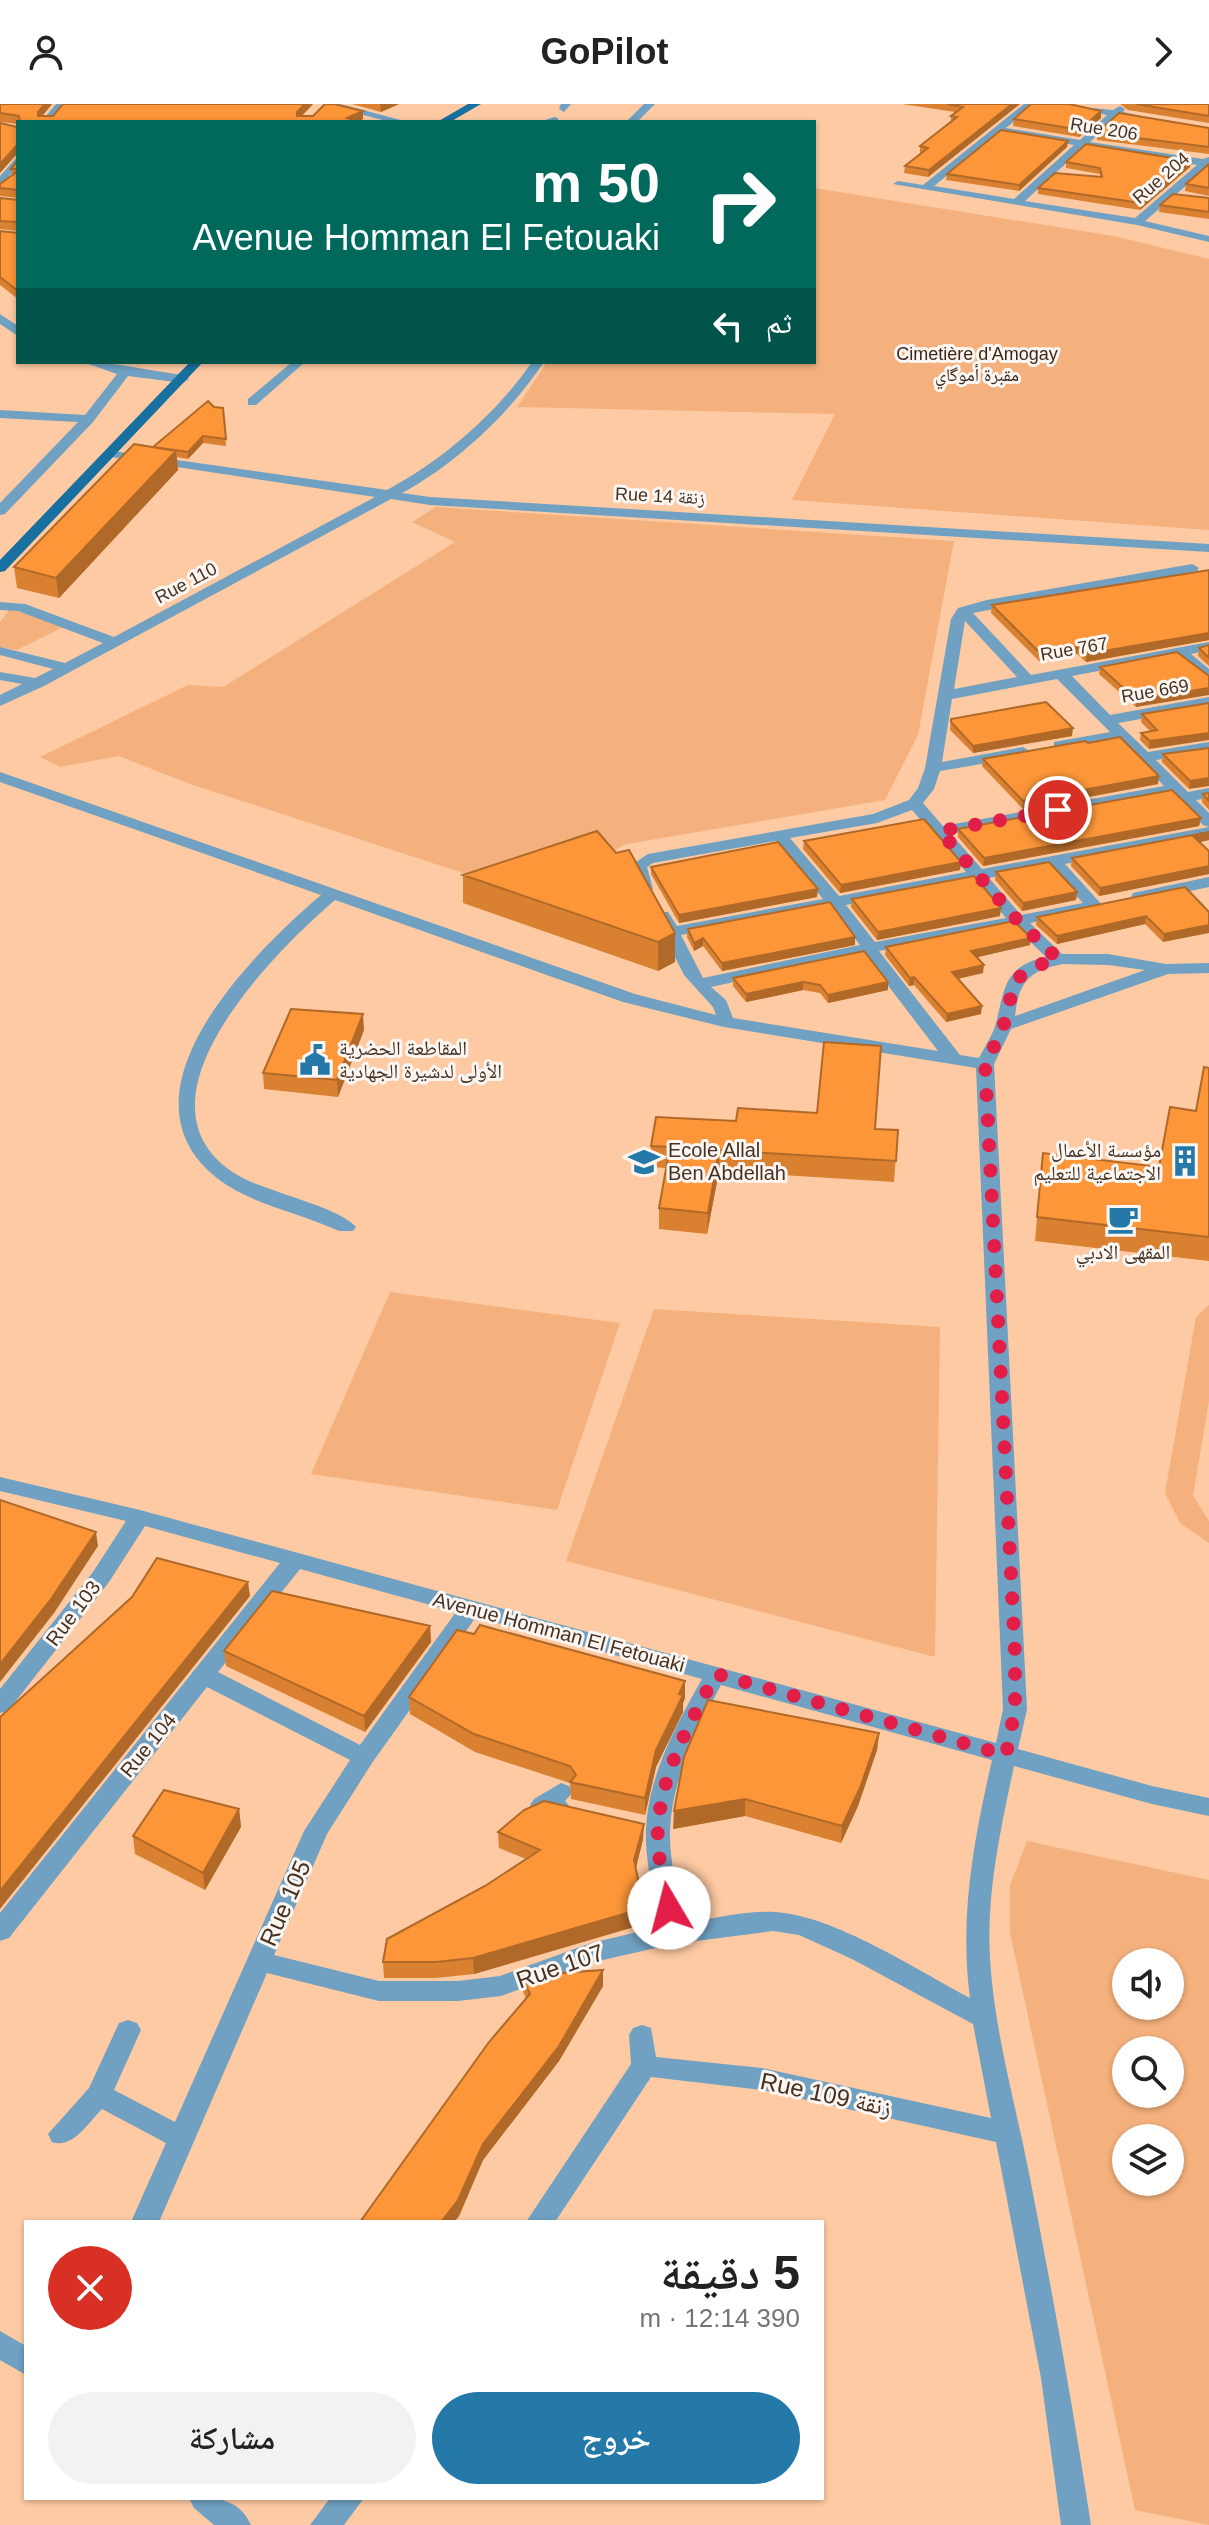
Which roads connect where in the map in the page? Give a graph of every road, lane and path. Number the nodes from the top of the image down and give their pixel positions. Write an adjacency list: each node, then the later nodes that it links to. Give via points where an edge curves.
1 (61, 104): 9 (street)
2 (476, 104): 11 (main road)
3 (650, 104): 12 (street)
4 (1030, 104): 14 (street)
5 (1054, 104): 8 (street)
6 (1125, 104): 8 (street)
7 (322, 107): 10 (street)
8 (1115, 114): 13 (street); 15 (street)
9 (48, 120)
10 (392, 120)
11 (446, 120)
12 (633, 120)
13 (1158, 121)
14 (998, 130): 15 (street, Rue 206); 22 (street)
15 (1082, 144): 17 (street, Rue 206); 18 (street)
16 (15, 156): 20 (street)
17 (1207, 162): 24 (street, Rue 204, via 1178,196)
18 (1050, 172): 19 (street); 23 (street)
19 (1065, 174)
20 (1, 180)
21 (898, 184): 22 (street)
22 (927, 187): 23 (street)
23 (1017, 202): 24 (street)
24 (1137, 222): 25 (street)
25 (1209, 239)
26 (96, 364): 30 (street)
27 (195, 364): 31 (main road)
28 (297, 364): 32 (street)
29 (536, 364): 36 (street, Rue 110, via 508,399 450,453)
30 (125, 372): 31 (street); 34 (street)
31 (183, 379): 35 (main road)
32 (252, 402)
33 (0, 414): 34 (street)
34 (88, 419): 37 (street)
35 (111, 453): 36 (street, Rue 14 زنقة); 39 (main road)
36 (389, 495): 38 (street, Rue 14 زنقة); 43 (street, Rue 110)
37 (0, 511)
38 (1209, 548)
39 (0, 568)
40 (1192, 568): 42 (street)
41 (0, 606): 43 (street, via 20,607)
42 (963, 611): 51 (street); 53 (street)
43 (114, 642): 47 (street, Rue 110)
44 (1209, 646): 46 (street, Rue 767)
45 (0, 651): 47 (street)
46 (1179, 651): 48 (street, Rue 767); 50 (street)
47 (67, 668): 52 (street, Rue 110)
48 (1059, 672): 51 (street, Rue 767); 56 (street)
49 (0, 676): 52 (street)
50 (1209, 677)
51 (1026, 678): 53 (street, Rue 767)
52 (39, 683): 54 (street, Rue 110)
53 (947, 695): 60 (street)
54 (0, 701)
55 (1209, 702): 56 (street, Rue 669)
56 (1107, 720): 57 (street)
57 (1122, 734): 59 (street); 60 (street)
58 (1209, 747): 59 (street)
59 (1144, 757): 62 (street)
60 (933, 768): 64 (street)
61 (0, 777): 72 (street)
62 (1180, 793): 63 (street); 65 (street); 66 (street)
63 (1209, 793)
64 (915, 803): 66 (street); 68 (street, via 877,818)
65 (1209, 822)
66 (940, 831): 70 (street)
67 (1209, 832): 69 (street)
68 (779, 835): 73 (street); 76 (street, via 670,854 638,866 644,888)
69 (1054, 862): 70 (street); 74 (street)
70 (976, 873): 73 (street); 75 (street)
71 (1209, 882): 74 (street)
72 (332, 894): 82 (street, via 629,998); 86 (street, via 301,918 243,983 206,1038 187,1080 184,1111 201,1153 217,1170)
73 (832, 901): 76 (street); 77 (street)
74 (1110, 903): 75 (street)
75 (1017, 920): 77 (street); 78 (street)
76 (672, 932): 81 (street)
77 (870, 948): 81 (street); 84 (street)
78 (1058, 959): 80 (street); 83 (street, via 1015,981)
79 (1209, 968): 80 (street)
80 (1166, 969): 83 (street)
81 (699, 984): 82 (street, via 721,1004)
82 (724, 1022): 84 (street)
83 (1004, 1026): 85 (street)
84 (953, 1058): 85 (street)
85 (985, 1064): 94 (street, via 1015,1653 1015,1709)
86 (346, 1227)
87 (0, 1484): 88 (street, Avenue Homman El Fetouaki)
88 (140, 1517): 89 (street, Avenue Homman El Fetouaki); 93 (street, Rue 103, via 101,1577)
89 (295, 1560): 90 (street, Avenue Homman El Fetouaki); 92 (street, Rue 104)
90 (470, 1609): 91 (street, Avenue Homman El Fetouaki); 95 (street, Rue 105)
91 (716, 1674): 94 (street, Avenue Homman El Fetouaki); 100 (street, via 674,1756)
92 (204, 1675): 95 (street); 101 (street, Rue 104)
93 (0, 1705)
94 (1006, 1755): 97 (street, Avenue Homman El Fetouaki); 104 (street, via 979,1896 977,1957)
95 (364, 1757): 103 (street, Rue 105, via 316,1831)
96 (542, 1804): 98 (street)
97 (1209, 1807)
98 (585, 1815)
99 (629, 1824): 100 (street)
100 (658, 1831): 102 (street)
101 (0, 1931)
102 (673, 1934): 103 (street, Rue 107, via 591,1953 501,1986 458,1991 379,1991); 104 (street, Rue 107, via 773,1921 803,1926)
103 (259, 1961): 111 (street, Rue 105)
104 (985, 2018): 109 (street)
105 (128, 2030): 108 (street)
106 (642, 2035): 107 (street)
107 (644, 2066): 109 (street, Rue 109 زنقة, via 762,2079); 113 (street)
108 (99, 2095): 110 (street); 111 (street)
109 (1007, 2133): 120 (street, via 1055,2378)
110 (61, 2134)
111 (181, 2138): 112 (street, Rue 105)
112 (146, 2220)
113 (541, 2220)
114 (0, 2344): 115 (street)
115 (24, 2361)
116 (206, 2500): 118 (street)
117 (347, 2500): 119 (street)
118 (236, 2525)
119 (325, 2525)
120 (1076, 2525)

